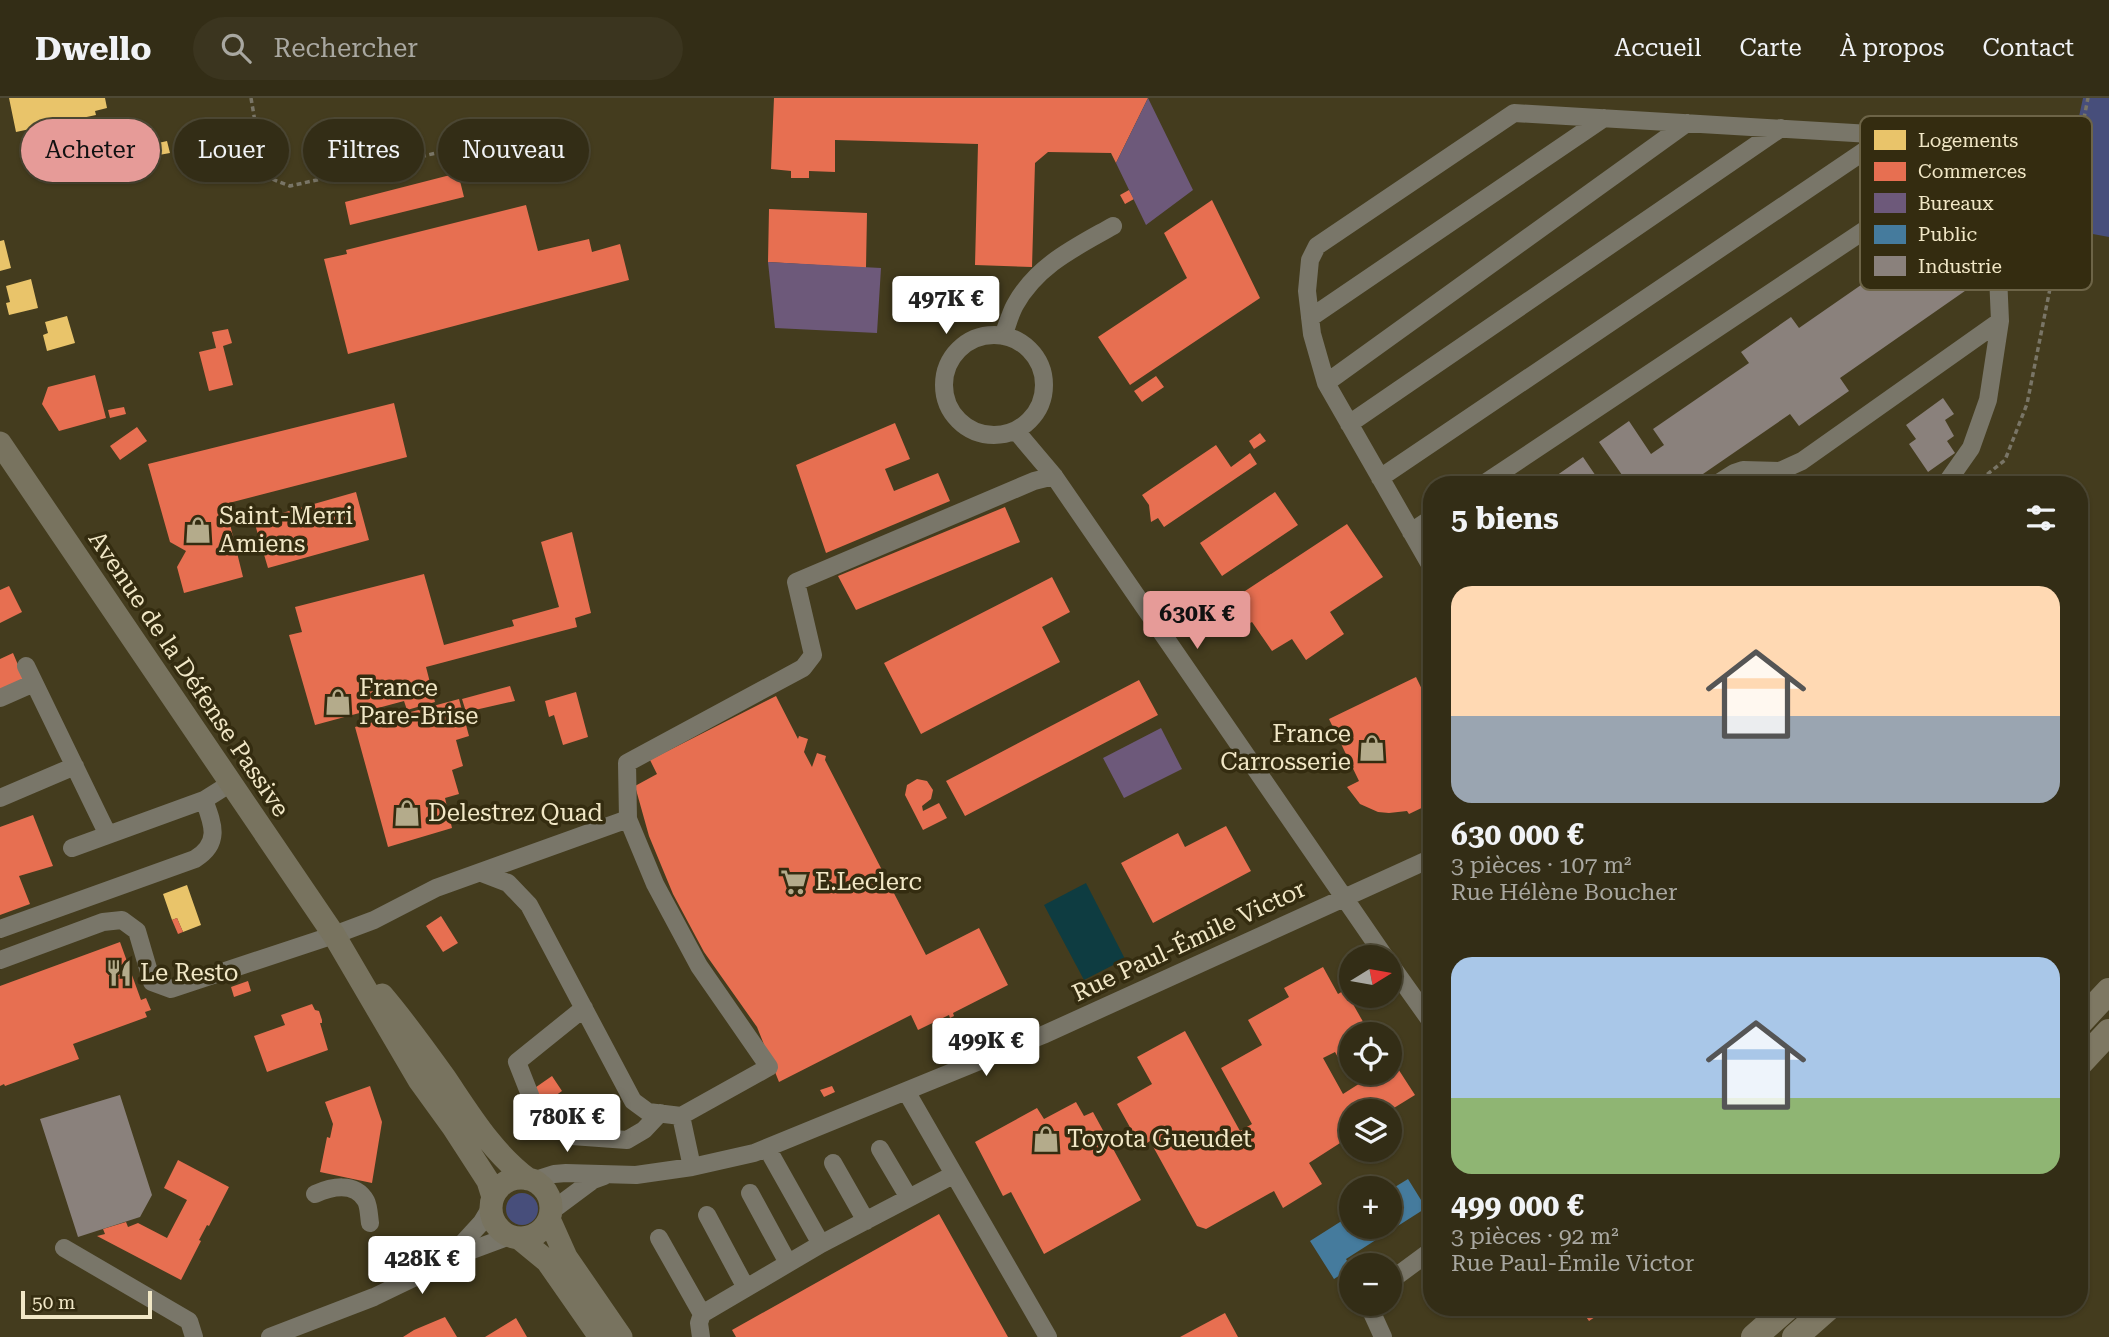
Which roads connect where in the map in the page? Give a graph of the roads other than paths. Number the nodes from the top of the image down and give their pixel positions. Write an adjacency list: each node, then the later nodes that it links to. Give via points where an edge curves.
1 (1604, 118): 2 (street); 9 (street); 9 (street, via 1514,113 1317,246 1310,260)
2 (1687, 123): 3 (street); 12 (street)
3 (1781, 128): 4 (street); 13 (street)
4 (1860, 133)
5 (1860, 154): 20 (street)
6 (1114, 226): 11 (street, via 1058,256 1028,286)
7 (1860, 233): 17 (street)
8 (1999, 290): 10 (street)
9 (1310, 318): 12 (street)
10 (2000, 321): 18 (street, via 1802,461 1780,471 1743,470); 19 (street, via 1988,400 1971,448)
11 (1003, 336): 14 (street, via 1030,350 1044,378 1038,409); 14 (street, via 969,341 956,352 947,367 946,401 967,428 983,435)
12 (1326, 383): 13 (street)
13 (1349, 424): 20 (street)
14 (1016, 431): 16 (street)
15 (0, 443): 28 (main road, Avenue de la Défense Passive)
16 (1054, 476): 31 (street, via 796,583 813,655 803,668 627,763); 36 (street)
17 (1496, 476)
18 (1728, 476)
19 (1951, 476)
20 (1380, 478): 22 (street)
21 (1423, 525): 22 (street)
22 (1411, 532): 23 (street)
23 (1423, 553)
24 (26, 666): 25 (street)
25 (34, 683): 26 (street); 27 (street)
26 (0, 698)
27 (75, 766): 29 (street); 32 (street)
28 (231, 783): 30 (street); 38 (main road, Avenue de la Défense Passive)
29 (0, 798)
30 (204, 800): 32 (street); 37 (street, via 212,841 195,859)
31 (628, 819): 35 (street); 50 (street, via 655,884 699,966 769,1067)
32 (108, 835): 33 (street)
33 (72, 848)
34 (1423, 862): 36 (street, Rue Paul-Émile Victor)
35 (482, 873): 38 (street, via 436,888); 43 (street, via 508,883 529,905)
36 (1343, 898): 39 (street); 48 (street, Rue Paul-Émile Victor, via 1043,1035)
37 (0, 929)
38 (334, 935): 40 (street, via 171,989 152,982 137,931 122,920 103,922); 57 (main road, Avenue de la Défense Passive, via 413,1033 485,1137 508,1164); 61 (main road, Avenue de la Défense Passive, via 419,1080 488,1181)
39 (1376, 945)
40 (0, 960)
41 (1402, 981): 44 (street)
42 (2109, 991): 45 (highway)
43 (584, 1008): 49 (street, via 633,1101 648,1112); 49 (street, via 517,1062 531,1100 572,1136 627,1140)
44 (1423, 1010)
45 (2088, 1013)
46 (2109, 1032): 47 (highway)
47 (2088, 1054)
48 (906, 1091): 51 (street, Rue Paul-Émile Victor); 56 (street)
49 (660, 1113): 50 (street)
50 (681, 1116): 54 (street)
51 (767, 1148): 54 (street, Rue Paul-Émile Victor); 68 (street)
52 (880, 1149): 60 (street)
53 (832, 1163): 64 (street)
54 (692, 1167): 55 (street, Rue Paul-Émile Victor)
55 (607, 1175): 57 (street, Rue Paul-Émile Victor, via 566,1173); 63 (street, Rue Paul-Émile Victor, via 593,1180)
56 (953, 1175): 60 (street); 84 (street)
57 (530, 1180): 61 (main road, via 519,1178 503,1184); 63 (main road, via 547,1193)
58 (750, 1193): 72 (street)
59 (315, 1194): 65 (street, via 339,1186 354,1190 366,1200)
60 (909, 1198): 64 (street)
61 (492, 1202): 66 (main road, via 496,1225); 71 (street, via 482,1223)
62 (707, 1215): 74 (street)
63 (550, 1216): 66 (main road, via 537,1234); 82 (main road, via 566,1257)
64 (866, 1221): 68 (street)
65 (370, 1223)
66 (514, 1237): 71 (street); 81 (main road, via 547,1261)
67 (659, 1238): 75 (street)
68 (821, 1244): 72 (street)
69 (64, 1248): 79 (street, via 189,1321)
70 (1423, 1257): 73 (street)
71 (449, 1258): 80 (street, via 374,1297)
72 (788, 1264): 74 (street)
73 (1402, 1272)
74 (746, 1288): 75 (street)
75 (702, 1314): 83 (street)
76 (1373, 1316): 85 (street)
77 (1778, 1316): 86 (highway)
78 (1819, 1316): 87 (highway)
79 (194, 1337)
80 (270, 1337)
81 (600, 1337)
82 (621, 1337)
83 (701, 1337)
84 (1048, 1337)
85 (1383, 1337)
86 (1754, 1337)
87 (1795, 1337)

